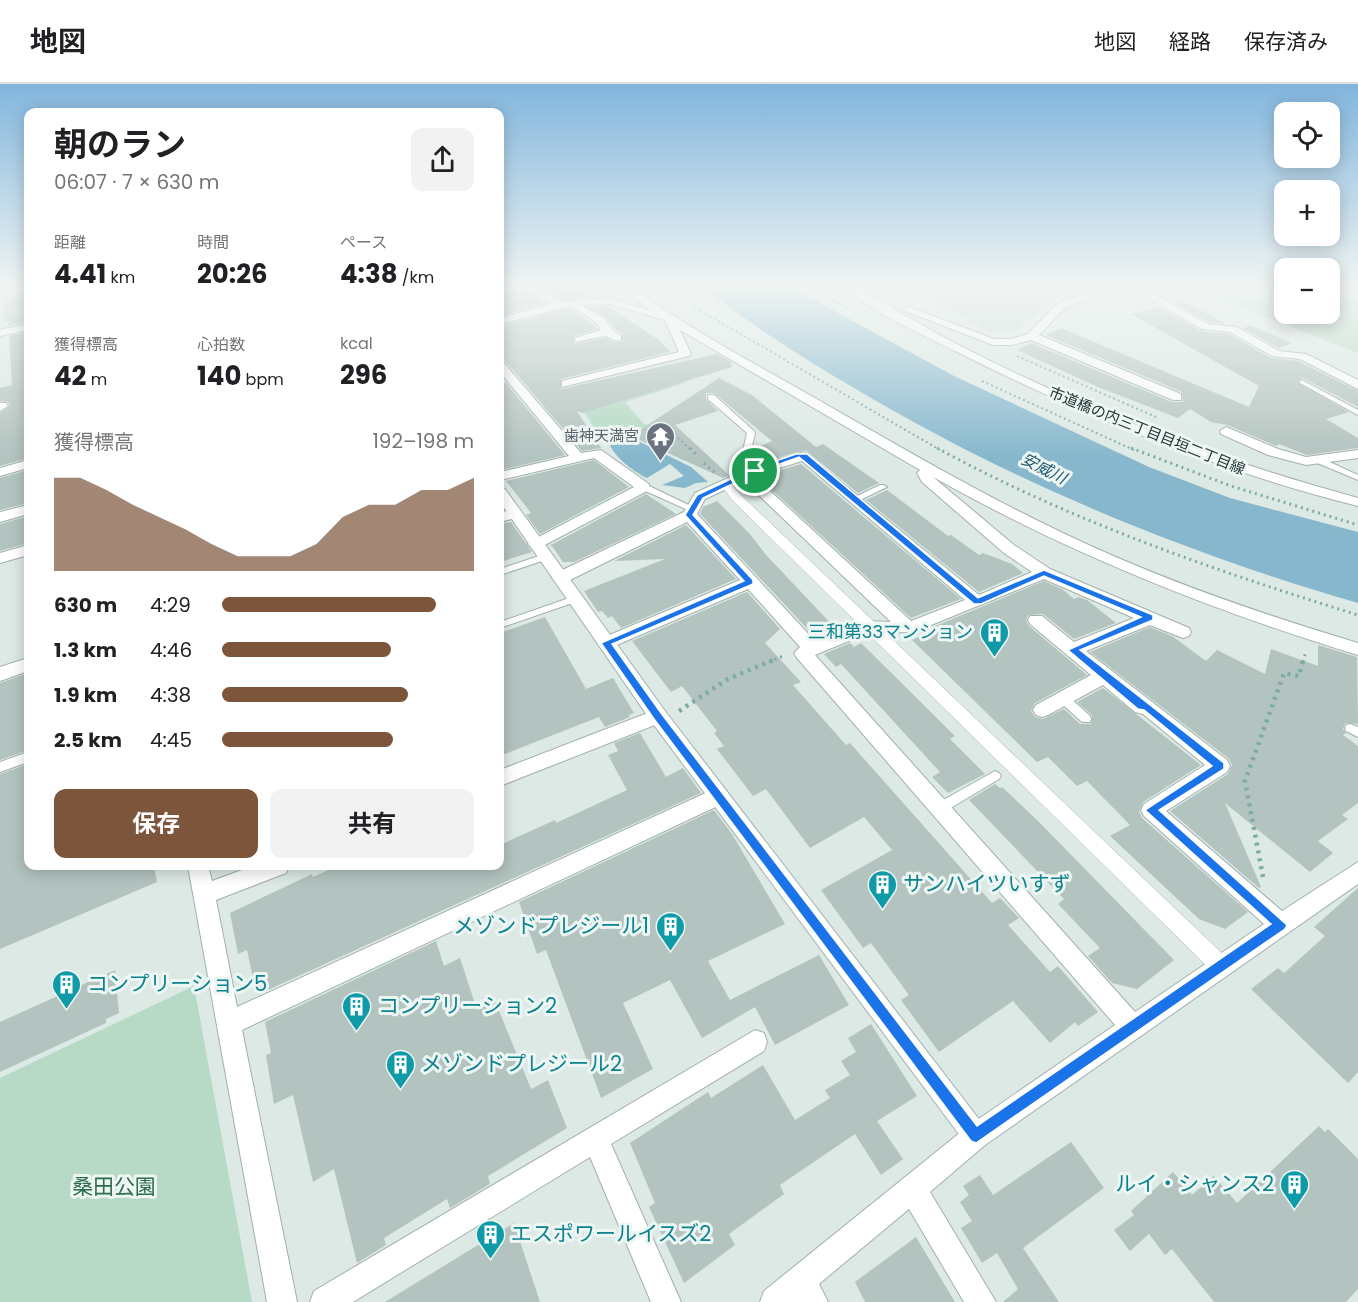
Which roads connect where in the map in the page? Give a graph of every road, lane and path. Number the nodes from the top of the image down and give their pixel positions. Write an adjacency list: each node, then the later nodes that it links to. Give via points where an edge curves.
1 (681, 344): 9 (street, via 685,354)
2 (715, 344): 21 (street)
3 (757, 344): 45 (path, via 918,439 1034,498 1206,568)
4 (950, 344): 31 (street, 市道橋の内三丁目目垣二丁目線, via 1088,411 1233,466)
5 (1053, 344): 12 (street, via 1141,377)
6 (1259, 344): 10 (street, via 1276,354 1302,356)
7 (504, 370): 18 (street)
8 (1302, 382): 13 (lane)
9 (566, 384)
10 (1358, 385)
11 (711, 397): 22 (lane, via 751,433 747,451)
12 (1177, 397)
13 (1358, 413)
14 (663, 424): 17 (path)
15 (1226, 431): 19 (street, via 1272,452)
16 (1358, 454): 19 (street)
17 (697, 455)
18 (577, 457): 24 (street); 28 (street, via 596,453)
19 (1318, 460): 26 (lane)
20 (24, 465): 23 (street)
21 (921, 465): 40 (street, via 927,479); 53 (street, via 1098,555 1201,597)
22 (766, 467): 25 (street); 30 (street, via 804,456)
23 (0, 472)
24 (504, 475)
25 (745, 476): 27 (street); 50 (street)
26 (1358, 478)
27 (727, 484): 33 (street, via 700,496); 49 (street)
28 (644, 487): 33 (lane); 37 (street)
29 (882, 487): 30 (lane)
30 (855, 499): 44 (street)
31 (1358, 502)
32 (24, 511): 35 (street)
33 (691, 512): 41 (street); 42 (street)
34 (507, 516): 37 (street)
35 (0, 517)
36 (24, 551): 38 (street)
37 (541, 551): 39 (lane); 41 (street)
38 (0, 558)
39 (504, 570)
40 (1044, 573): 44 (street); 46 (street)
41 (560, 578): 43 (street)
42 (750, 582): 52 (street); 55 (street)
43 (575, 599): 48 (lane); 52 (street)
44 (977, 602): 50 (street)
45 (1358, 615)
46 (1150, 618): 51 (street); 54 (street)
47 (1036, 620): 54 (street)
48 (504, 624)
49 (867, 627): 50 (street); 55 (street); 75 (street)
50 (908, 628)
51 (1183, 632)
52 (606, 643): 62 (street)
53 (1358, 649)
54 (1072, 650): 59 (street)
55 (808, 651): 62 (path, via 793,651 728,679); 69 (street)
56 (24, 666): 58 (street)
57 (1301, 670): 74 (path, via 1299,676 1284,673 1245,781)
58 (0, 674)
59 (1105, 676): 60 (street); 74 (street, via 1220,766 1151,810)
60 (1064, 699): 61 (street); 63 (lane)
61 (1042, 710)
62 (660, 719): 67 (street); 68 (street)
63 (1086, 719)
64 (24, 758): 65 (lane)
65 (0, 767)
66 (995, 776): 69 (lane)
67 (504, 777)
68 (719, 796): 76 (street); 79 (street)
69 (940, 808): 77 (street)
70 (199, 870): 73 (street)
71 (268, 870): 73 (street)
72 (1358, 872): 74 (street)
73 (205, 894): 76 (street)
74 (1276, 921): 75 (street)
75 (1221, 966): 77 (street)
76 (229, 1023): 83 (street)
77 (1131, 1026): 79 (street)
78 (755, 1042): 80 (street)
79 (976, 1136): 81 (street)
80 (595, 1138): 84 (street); 85 (street)
81 (912, 1188): 82 (street); 87 (street)
82 (807, 1291): 86 (street)
83 (282, 1302)
84 (325, 1302)
85 (666, 1302)
86 (775, 1302)
87 (981, 1302)

